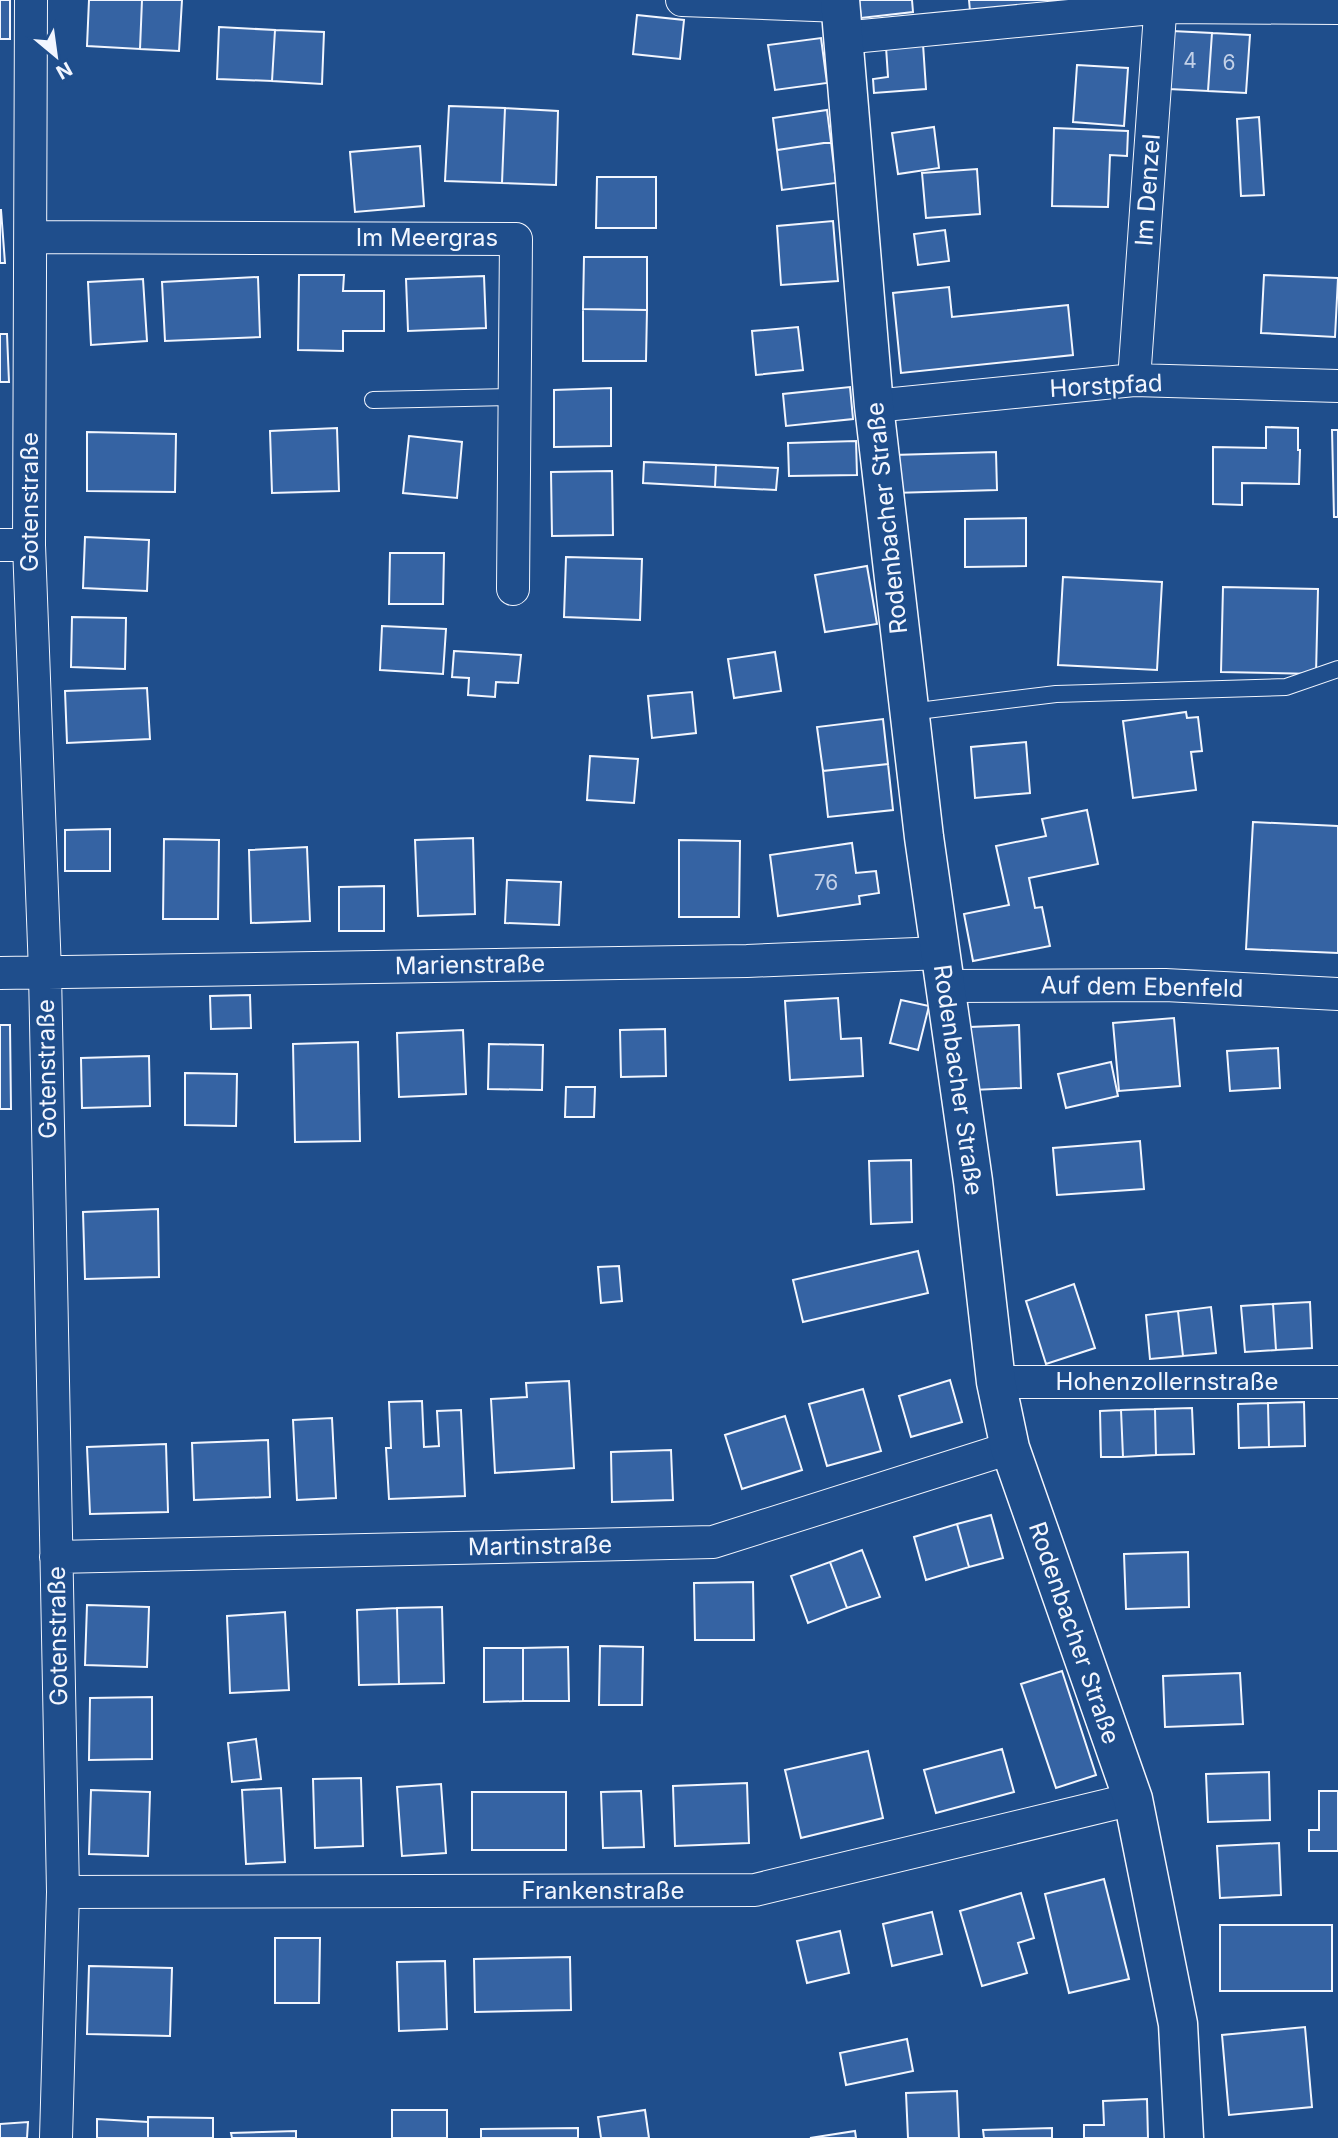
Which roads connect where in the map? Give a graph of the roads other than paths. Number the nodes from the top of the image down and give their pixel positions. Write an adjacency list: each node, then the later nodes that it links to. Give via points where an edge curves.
1 (31, 0): 6 (street, Gotenstraße)
2 (682, 0): 5 (street)
3 (1162, 4): 4 (street); 5 (street); 7 (street, Im Denzel)
4 (1338, 8)
5 (841, 15): 11 (street, Rodenbacher Straße)
6 (31, 237): 9 (street, Im Meergras, via 516,239); 12 (street, Gotenstraße)
7 (1134, 380): 8 (street, Horstpfad); 11 (street, Horstpfad)
8 (1338, 386)
9 (514, 397): 10 (lane); 13 (street, Im Meergras)
10 (373, 400)
11 (874, 406): 15 (street, Rodenbacher Straße)
12 (14, 545): 17 (street, Gotenstraße)
13 (513, 589)
14 (1338, 669): 15 (lane, via 1286,687 1056,694)
15 (909, 712): 16 (street, Rodenbacher Straße)
16 (943, 970): 17 (street, Marienstraße, via 747,961); 19 (street, Auf dem Ebenfeld); 20 (street, Rodenbacher Straße)
17 (45, 972): 18 (street, Marienstraße); 23 (street, Gotenstraße)
18 (0, 973)
19 (1338, 993)
20 (996, 1382): 21 (street, Hohenzollernstraße); 22 (street, Rodenbacher Straße)
21 (1338, 1382)
22 (1010, 1448): 23 (street, Martinstraße, via 713,1542); 24 (street, Rodenbacher Straße)
23 (56, 1556): 25 (street, Gotenstraße)
24 (1133, 1799): 25 (street, Frankenstraße, via 755,1890); 27 (street, Rodenbacher Straße, via 1178,2024)
25 (63, 1892): 26 (street, Gotenstraße)
26 (56, 2138)
27 (1185, 2138)

